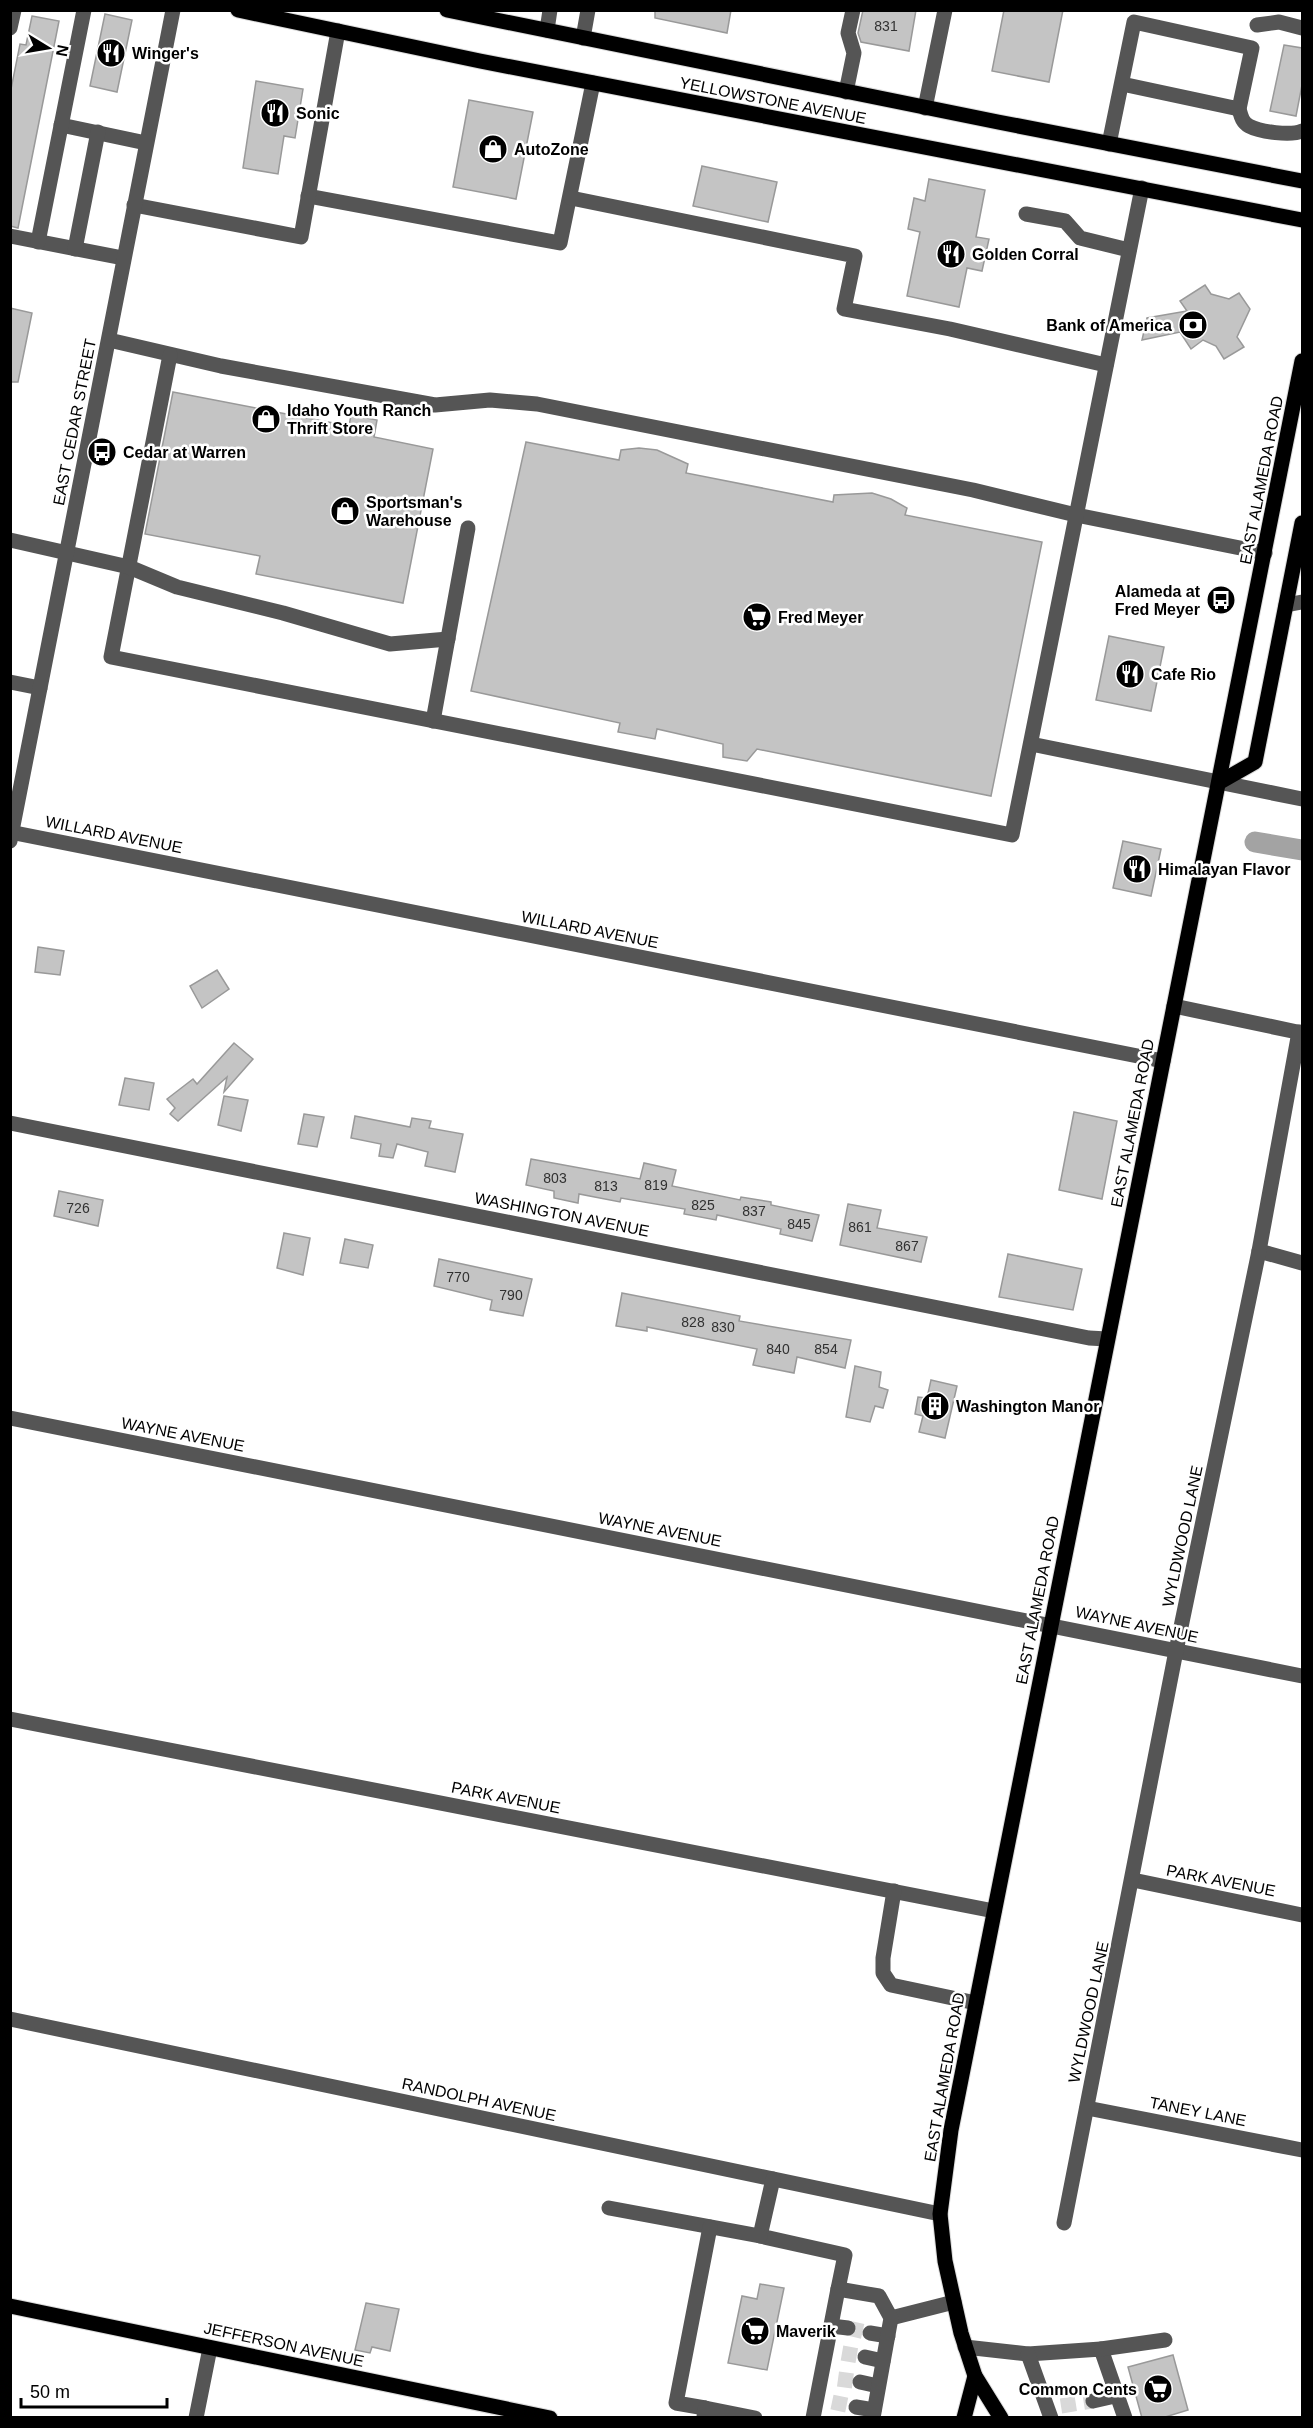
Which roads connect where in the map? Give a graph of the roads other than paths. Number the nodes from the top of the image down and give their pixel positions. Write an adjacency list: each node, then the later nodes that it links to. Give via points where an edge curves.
1 (14, 10): 12 (street)
2 (84, 10): 23 (street)
3 (173, 10): 26 (street, EAST CEDAR STREET)
4 (238, 10): 15 (main road, YELLOWSTONE AVENUE)
5 (447, 10): 10 (main road, YELLOWSTONE AVENUE)
6 (550, 10): 14 (street)
7 (588, 10): 16 (street)
8 (853, 10): 20 (street, via 848,33 854,53)
9 (945, 10): 21 (street)
10 (488, 14): 14 (main road, YELLOWSTONE AVENUE)
11 (1258, 18): 13 (street); 17 (street)
12 (10, 28)
13 (1302, 28)
14 (547, 30): 16 (main road, YELLOWSTONE AVENUE)
15 (338, 31): 18 (main road, YELLOWSTONE AVENUE); 30 (street)
16 (583, 38): 20 (main road, YELLOWSTONE AVENUE)
17 (1252, 48): 19 (street, via 1134,22); 22 (street)
18 (593, 83): 29 (main road, YELLOWSTONE AVENUE); 31 (street)
19 (1122, 84): 22 (street); 27 (street)
20 (846, 92): 21 (main road, YELLOWSTONE AVENUE)
21 (925, 108): 27 (main road, YELLOWSTONE AVENUE)
22 (1239, 109): 24 (street, via 1250,126)
23 (61, 125): 25 (street); 36 (street)
24 (1302, 131)
25 (98, 132): 26 (street); 37 (street)
26 (146, 142): 32 (street, EAST CEDAR STREET)
27 (1109, 144): 28 (main road, YELLOWSTONE AVENUE)
28 (1302, 181)
29 (1142, 188): 34 (main road, YELLOWSTONE AVENUE); 38 (street)
30 (308, 196): 31 (street, via 561,243); 32 (street, via 301,237)
31 (571, 198): 43 (street, via 855,256 844,309)
32 (134, 205): 39 (street, EAST CEDAR STREET)
33 (1026, 214): 38 (street, via 1065,221 1080,238)
34 (1302, 220)
35 (10, 236): 36 (street)
36 (38, 242): 37 (street)
37 (75, 249): 39 (street)
38 (1129, 249): 43 (street)
39 (123, 258): 40 (street, EAST CEDAR STREET)
40 (109, 340): 41 (street); 48 (street, EAST CEDAR STREET)
41 (170, 355): 44 (street, via 435,405 490,400 537,404 973,490); 51 (street)
42 (1302, 361): 49 (main road, EAST ALAMEDA ROAD)
43 (1106, 365): 44 (street)
44 (1076, 515): 49 (street); 58 (street)
45 (1302, 523): 50 (main road)
46 (468, 528): 54 (street)
47 (10, 540): 48 (street)
48 (67, 551): 51 (street); 56 (street, EAST CEDAR STREET)
49 (1265, 553): 59 (main road, EAST ALAMEDA ROAD)
50 (1299, 556): 53 (main road)
51 (129, 567): 54 (street, via 177,587 390,644); 57 (street, via 111,657)
52 (1302, 602): 53 (street)
53 (1286, 605): 59 (main road, via 1255,762)
54 (448, 639): 57 (street)
55 (10, 682): 56 (street)
56 (40, 688): 61 (street, EAST CEDAR STREET)
57 (433, 721): 58 (street, via 1012,835)
58 (1031, 744): 59 (street)
59 (1220, 782): 60 (street); 62 (main road, EAST ALAMEDA ROAD)
60 (1302, 799)
61 (11, 835): 64 (street, WILLARD AVENUE)
62 (1174, 1006): 63 (street); 64 (main road, EAST ALAMEDA ROAD)
63 (1301, 1032): 66 (street, WYLDWOOD LANE)
64 (1163, 1061): 68 (main road, EAST ALAMEDA ROAD)
65 (10, 1122): 68 (street, WASHINGTON AVENUE)
66 (1258, 1251): 67 (street); 71 (street, WYLDWOOD LANE)
67 (1302, 1263)
68 (1107, 1339): 70 (main road, EAST ALAMEDA ROAD)
69 (10, 1418): 70 (street, WAYNE AVENUE)
70 (1051, 1625): 71 (street, WAYNE AVENUE); 76 (main road, EAST ALAMEDA ROAD)
71 (1176, 1651): 72 (street, WAYNE AVENUE); 74 (street, WYLDWOOD LANE)
72 (1302, 1676)
73 (10, 1719): 75 (street, PARK AVENUE)
74 (1133, 1880): 77 (street, PARK AVENUE); 80 (street, WYLDWOOD LANE)
75 (894, 1892): 76 (street, PARK AVENUE); 78 (street, via 883,1958 883,1973 891,1985)
76 (994, 1911): 78 (main road, EAST ALAMEDA ROAD)
77 (1302, 1915)
78 (976, 2002): 84 (main road, EAST ALAMEDA ROAD, via 951,2130)
79 (10, 2019): 82 (street, RANDOLPH AVENUE)
80 (1087, 2108): 81 (street, TANEY LANE); 85 (street, WYLDWOOD LANE)
81 (1302, 2150)
82 (773, 2179): 84 (street, RANDOLPH AVENUE); 87 (street)
83 (609, 2208): 86 (street)
84 (940, 2214): 89 (main road, EAST ALAMEDA ROAD)
85 (1064, 2223)
86 (710, 2227): 87 (street); 116 (street, via 676,2403)
87 (760, 2236): 88 (street, via 845,2255)
88 (838, 2289): 91 (street, via 879,2296); 92 (street)
89 (954, 2302): 91 (street); 98 (main road, EAST ALAMEDA ROAD)
90 (10, 2306): 97 (main road, JEFFERSON AVENUE)
91 (891, 2318): 95 (street)
92 (831, 2326): 93 (street); 100 (street)
93 (848, 2328)
94 (870, 2333): 95 (street)
95 (888, 2336): 104 (street)
96 (1165, 2340): 99 (street)
97 (210, 2348): 118 (street); 119 (main road, JEFFERSON AVENUE)
98 (965, 2348): 102 (street); 106 (main road, EAST ALAMEDA ROAD)
99 (1101, 2349): 102 (street); 110 (street)
100 (826, 2350): 101 (street); 105 (street)
101 (842, 2353)
102 (1028, 2354): 115 (street)
103 (865, 2357): 104 (street)
104 (883, 2361): 109 (street)
105 (822, 2376): 107 (street); 111 (street)
106 (975, 2376): 122 (main road); 123 (main road, EAST ALAMEDA ROAD)
107 (838, 2379)
108 (860, 2382): 109 (street)
109 (878, 2386): 117 (street)
110 (1115, 2396): 112 (street); 124 (street)
111 (817, 2400): 113 (street); 121 (street)
112 (1093, 2401)
113 (832, 2402)
114 (856, 2407): 117 (street)
115 (1053, 2411)
116 (705, 2413): 120 (street)
117 (873, 2414)
118 (196, 2418)
119 (550, 2418)
120 (755, 2418)
121 (813, 2418)
122 (964, 2418)
123 (1001, 2418)
124 (1125, 2418)

